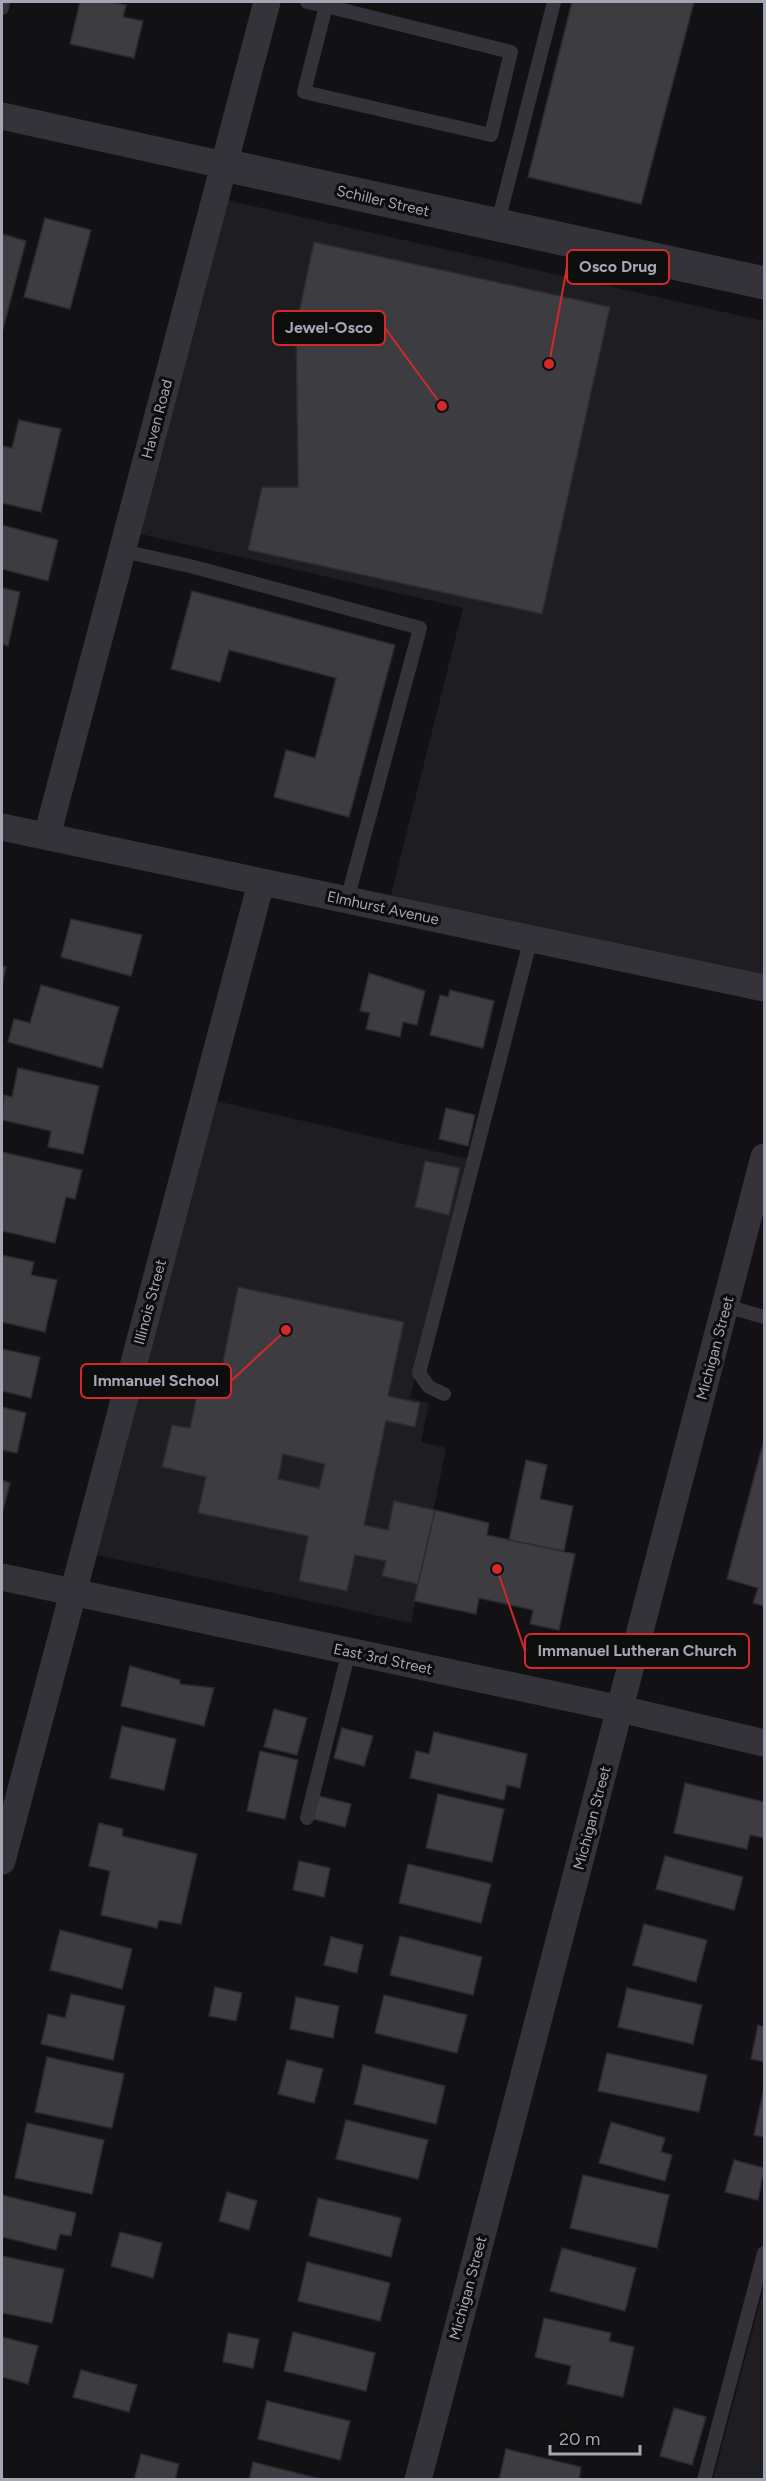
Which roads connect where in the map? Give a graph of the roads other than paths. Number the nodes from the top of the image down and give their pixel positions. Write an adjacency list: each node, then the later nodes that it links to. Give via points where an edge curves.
1 (3, 2): 6 (lane)
2 (267, 2): 10 (street, Haven Road)
3 (307, 2): 5 (lane)
4 (554, 2): 9 (lane)
5 (326, 6): 8 (lane, via 511,52); 8 (lane, via 304,92)
6 (2, 8)
7 (2, 116): 10 (street, Schiller Street)
8 (491, 135): 9 (lane)
9 (517, 141): 11 (lane)
10 (224, 165): 11 (street, Schiller Street); 13 (street, Haven Road)
11 (497, 226): 12 (street, Schiller Street)
12 (765, 283)
13 (123, 550): 15 (street, Haven Road); 17 (lane, via 420,628)
14 (2, 827): 15 (street, Elmhurst Avenue)
15 (47, 836): 16 (street, Elmhurst Avenue)
16 (261, 883): 17 (street, Elmhurst Avenue); 25 (street, Illinois Street)
17 (347, 900): 18 (street, Elmhurst Avenue)
18 (531, 938): 19 (street, Elmhurst Avenue); 23 (lane, via 419,1373 429,1387)
19 (765, 988)
20 (765, 1157): 21 (street, Michigan Street)
21 (726, 1306): 22 (lane); 27 (street, Michigan Street)
22 (765, 1317)
23 (444, 1394)
24 (2, 1577): 25 (street, East 3rd Street)
25 (73, 1593): 26 (street, East 3rd Street); 30 (street, Illinois Street)
26 (349, 1651): 27 (street, East 3rd Street); 29 (lane)
27 (621, 1709): 28 (street, East 3rd Street); 32 (street, Michigan Street)
28 (765, 1743)
29 (307, 1818)
30 (2, 1861)
31 (765, 2253): 33 (lane)
32 (418, 2480)
33 (704, 2480)

